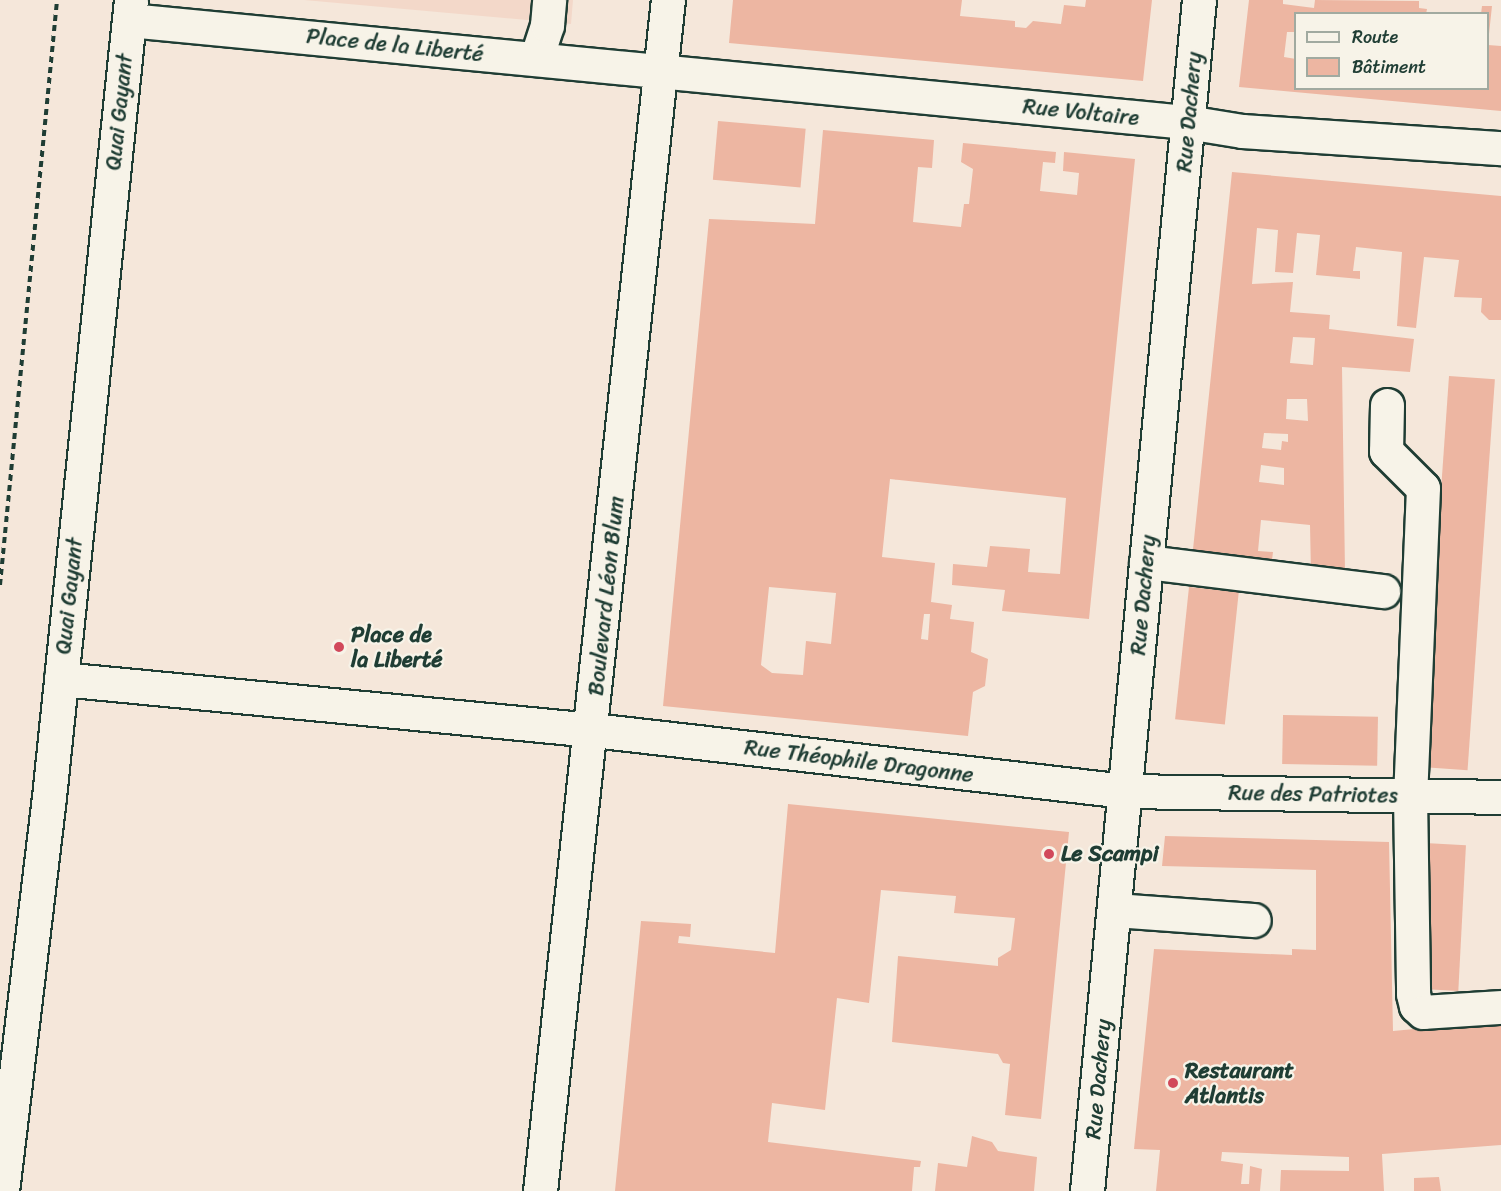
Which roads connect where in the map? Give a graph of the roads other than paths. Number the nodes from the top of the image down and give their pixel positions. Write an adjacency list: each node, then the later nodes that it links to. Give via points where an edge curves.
1 (549, 0): 5 (street, via 547,25)
2 (668, 0): 6 (street, Boulevard Léon Blum)
3 (1199, 0): 7 (street, Rue Dachery)
4 (130, 10): 5 (street, Place de la Liberté); 12 (street, Quai Gayant)
5 (536, 59): 6 (street, Place de la Liberté)
6 (661, 72): 7 (street, Rue Voltaire); 13 (street, Boulevard Léon Blum)
7 (1188, 122): 8 (street, Rue Voltaire, via 1242,131); 10 (street, Rue Dachery)
8 (1501, 148)
9 (1387, 405): 15 (street, via 1386,451 1423,488)
10 (1146, 562): 11 (street); 14 (street, Rue Dachery)
11 (1383, 591)
12 (61, 679): 13 (street, Rue Théophile Dragonne); 20 (street, Quai Gayant)
13 (593, 730): 14 (street, Rue Théophile Dragonne); 21 (street, Boulevard Léon Blum)
14 (1125, 791): 15 (street, Rue des Patriotes); 17 (street, Rue Dachery)
15 (1410, 795): 16 (street, Rue des Patriotes); 19 (street, via 1416,1006 1423,1011)
16 (1501, 797)
17 (1114, 910): 18 (street); 22 (street, Rue Dachery)
18 (1254, 920)
19 (1501, 1007)
20 (2, 1191)
21 (540, 1191)
22 (1087, 1191)

